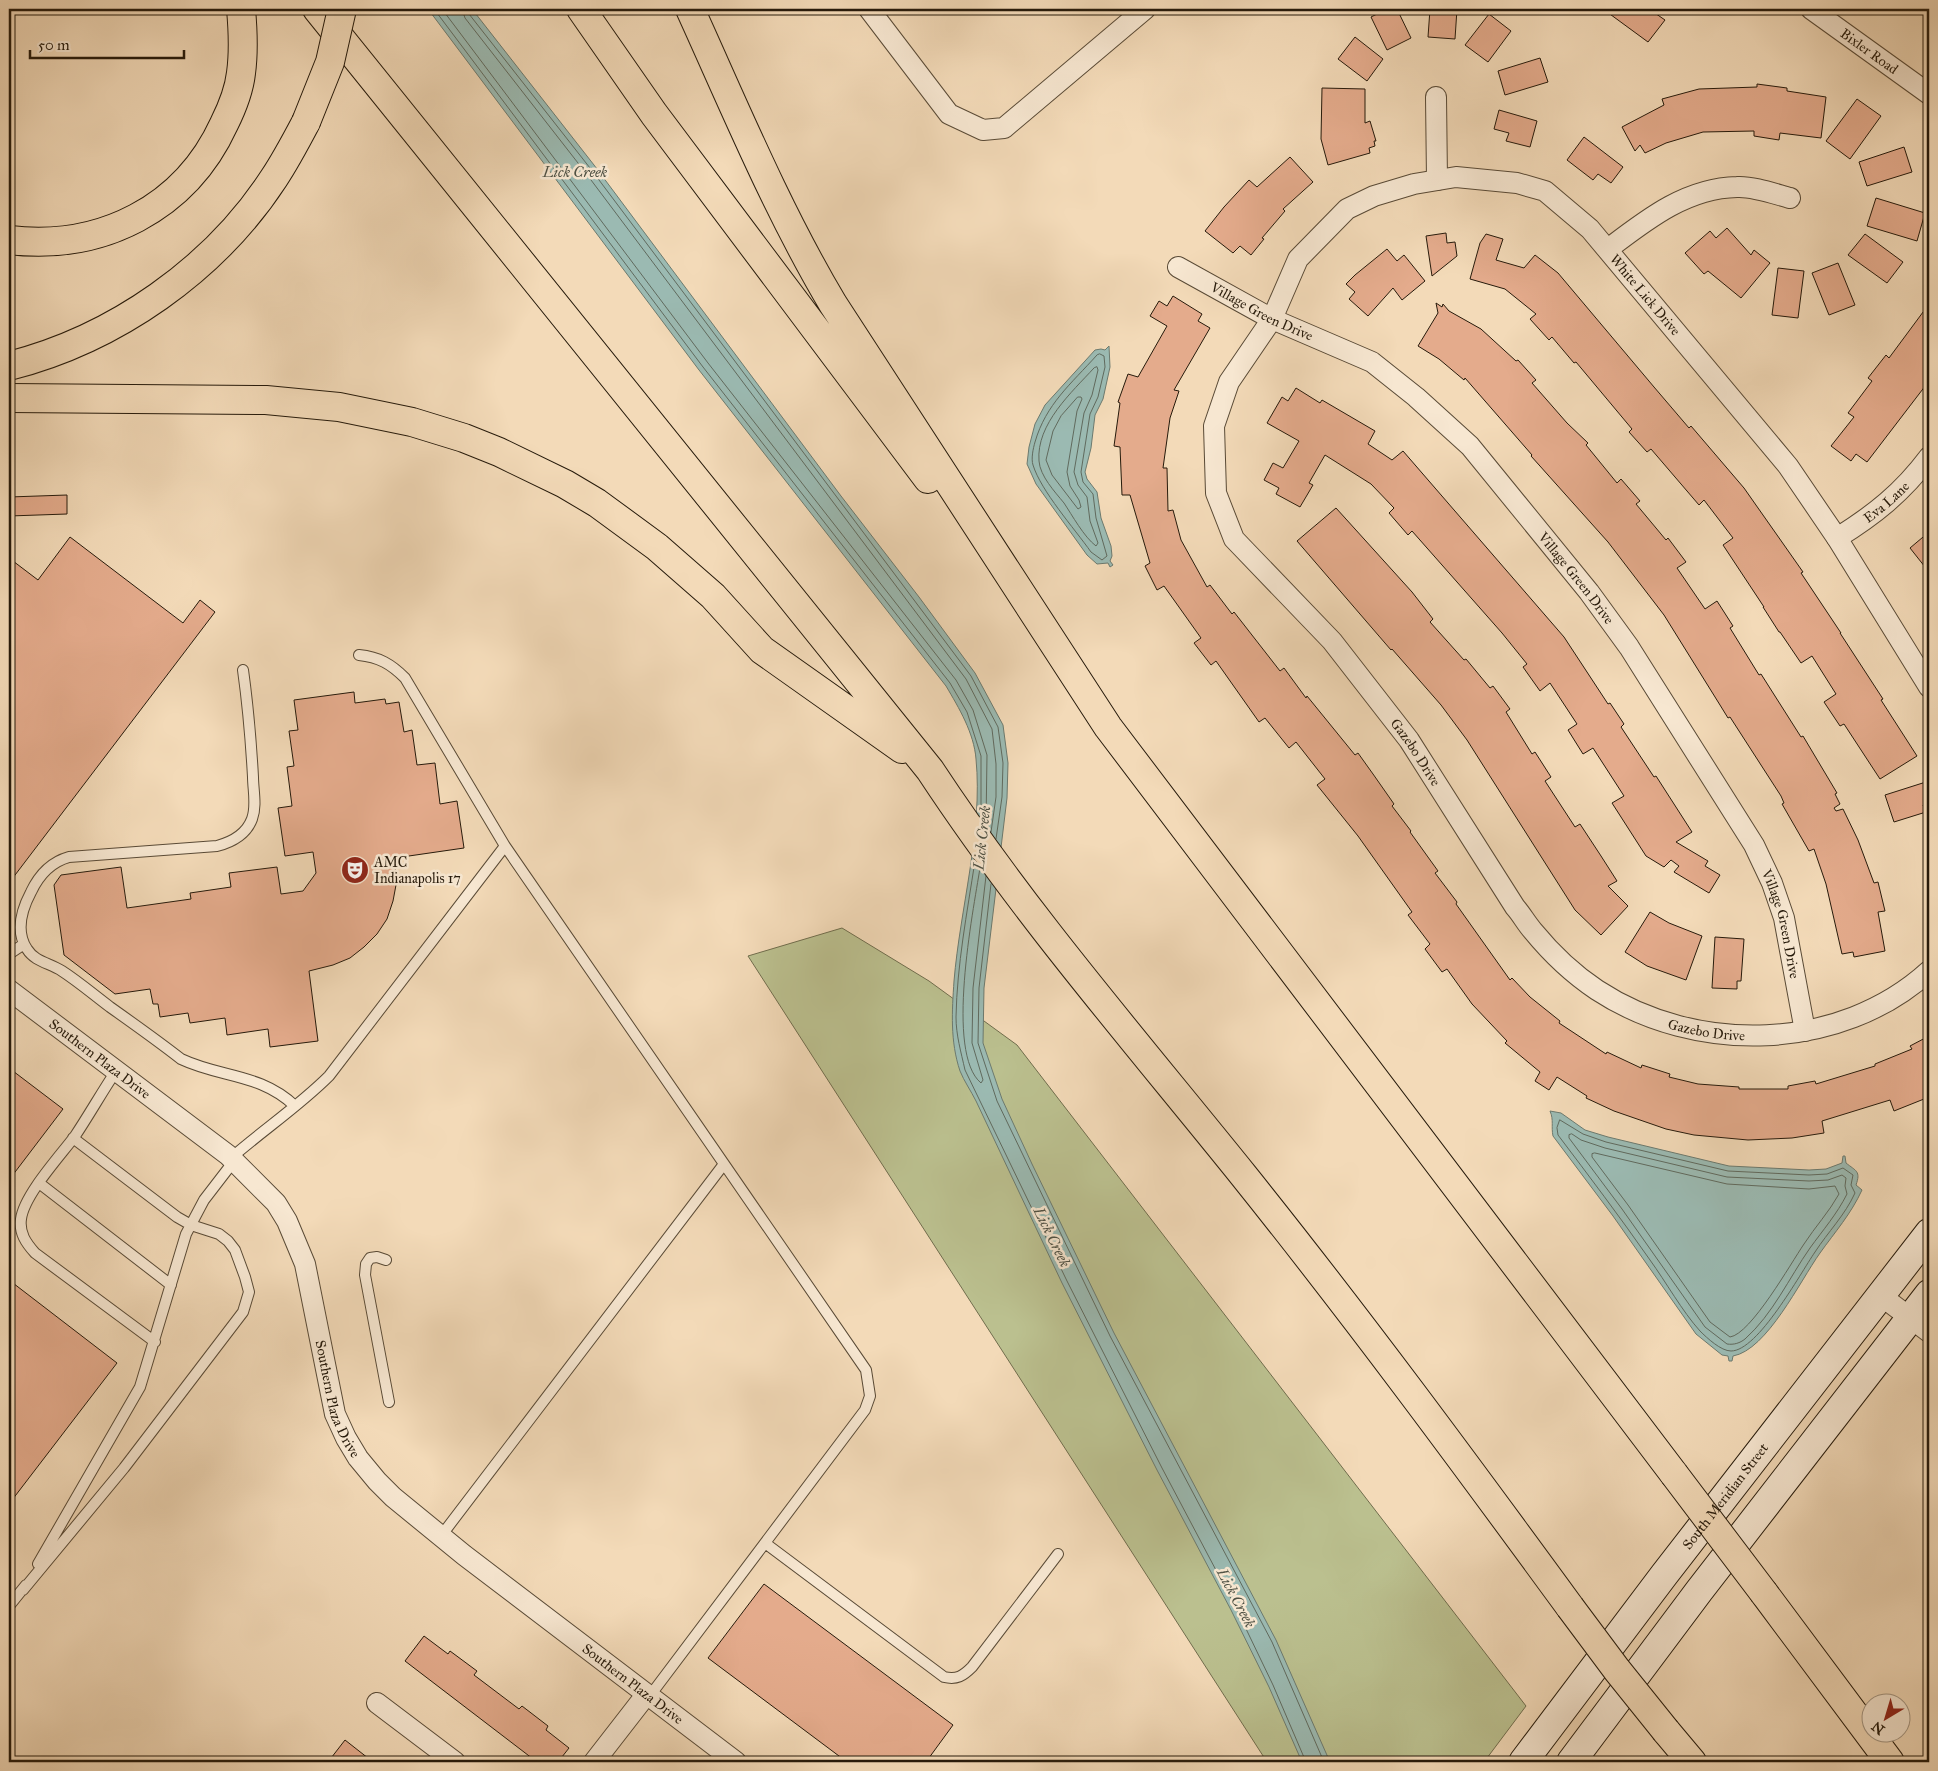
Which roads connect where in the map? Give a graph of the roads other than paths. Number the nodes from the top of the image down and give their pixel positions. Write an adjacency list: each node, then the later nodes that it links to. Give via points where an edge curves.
1 (241, 9): 13 (highway, via 244,38 241,75 234,102 214,145 185,183 148,212 123,225 88,236 31,242)
2 (317, 9): 25 (highway)
3 (342, 9): 17 (highway, bridge, via 330,62 306,122 264,193 241,222 190,273 160,296 64,348)
4 (581, 9): 21 (highway, via 654,114 819,336)
5 (690, 9): 21 (highway, via 773,191 832,304)
6 (870, 9): 7 (street, via 949,114 983,130 1004,128)
7 (1145, 9)
8 (1811, 9): 9 (street, Bixler Road)
9 (1929, 94)
10 (1436, 97): 11 (street)
11 (1437, 180): 14 (street, White Lick Drive, via 1456,177 1517,183 1545,191 1590,229); 16 (street, White Lick Drive, via 1374,196 1347,209 1298,260)
12 (1790, 198): 14 (street, via 1739,186 1701,191 1653,215)
13 (9, 240)
14 (1608, 249): 20 (street, White Lick Drive, via 1788,466)
15 (1178, 267): 16 (street, Village Green Drive)
16 (1272, 319): 31 (street, Village Green Drive, via 1372,362 1416,397 1470,446 1599,606 1629,647 1754,845 1784,918); 31 (street, Gazebo Drive, via 1229,382 1214,426 1216,492 1234,539 1332,640 1429,770 1532,931 1562,962 1610,998 1676,1026 1733,1036)
17 (9, 366)
18 (9, 398): 25 (highway, via 302,403 376,414 464,438 565,484 627,524 713,596 762,650)
19 (1929, 457): 20 (street, Eva Lane, via 1889,502)
20 (1836, 538): 24 (street, White Lick Drive)
21 (1056, 647): 60 (highway, bridge, via 1108,727)
22 (359, 656): 26 (lane, via 372,656 386,662 406,678)
23 (242, 670): 27 (lane, via 249,716 254,804 252,819 244,831 234,841 217,846 58,860 46,869 24,906 20,923)
24 (1929, 687)
25 (930, 770): 59 (highway, bridge, via 960,816 1054,939 1253,1187 1462,1460 1617,1670)
26 (505, 846): 33 (lane, via 329,1076); 36 (lane)
27 (24, 944): 28 (lane); 33 (lane, via 34,958 63,972 181,1059 195,1066 260,1082)
28 (9, 954)
29 (1929, 971): 31 (street, via 1876,1007)
30 (9, 990): 32 (street, Southern Plaza Drive)
31 (1805, 1031)
32 (116, 1071): 34 (lane); 35 (street, Southern Plaza Drive)
33 (295, 1106): 35 (lane, via 259,1133)
34 (73, 1138): 37 (lane); 38 (lane)
35 (233, 1160): 38 (lane, via 204,1200); 47 (street, Southern Plaza Drive, via 276,1203 305,1264 331,1399 346,1438 377,1481)
36 (724, 1164): 47 (lane); 48 (lane, via 866,1370 869,1383 870,1396 865,1410)
37 (40, 1183): 41 (lane); 45 (lane, via 21,1218 25,1242 35,1253)
38 (191, 1225): 41 (lane); 50 (lane, via 219,1234 235,1250 249,1292 243,1312 124,1468)
39 (1929, 1233): 43 (main road, South Meridian Street)
40 (386, 1260): 46 (lane, via 370,1258 365,1275)
41 (171, 1285): 45 (lane)
42 (1929, 1294): 44 (main road)
43 (1880, 1295): 44 (street); 57 (main road, South Meridian Street)
44 (1920, 1325): 58 (main road, via 1699,1591)
45 (155, 1342): 50 (lane, via 140,1387)
46 (389, 1402)
47 (441, 1536): 52 (street, Southern Plaza Drive)
48 (765, 1543): 49 (lane, via 944,1677 953,1679 972,1667); 52 (lane)
49 (1058, 1554)
50 (23, 1590): 51 (lane)
51 (9, 1606)
52 (648, 1696): 55 (street); 56 (street, Southern Plaza Drive)
53 (377, 1703): 54 (street)
54 (456, 1762)
55 (594, 1762)
56 (736, 1762)
57 (1523, 1762)
58 (1571, 1762)
59 (1692, 1762)
60 (1890, 1762)

